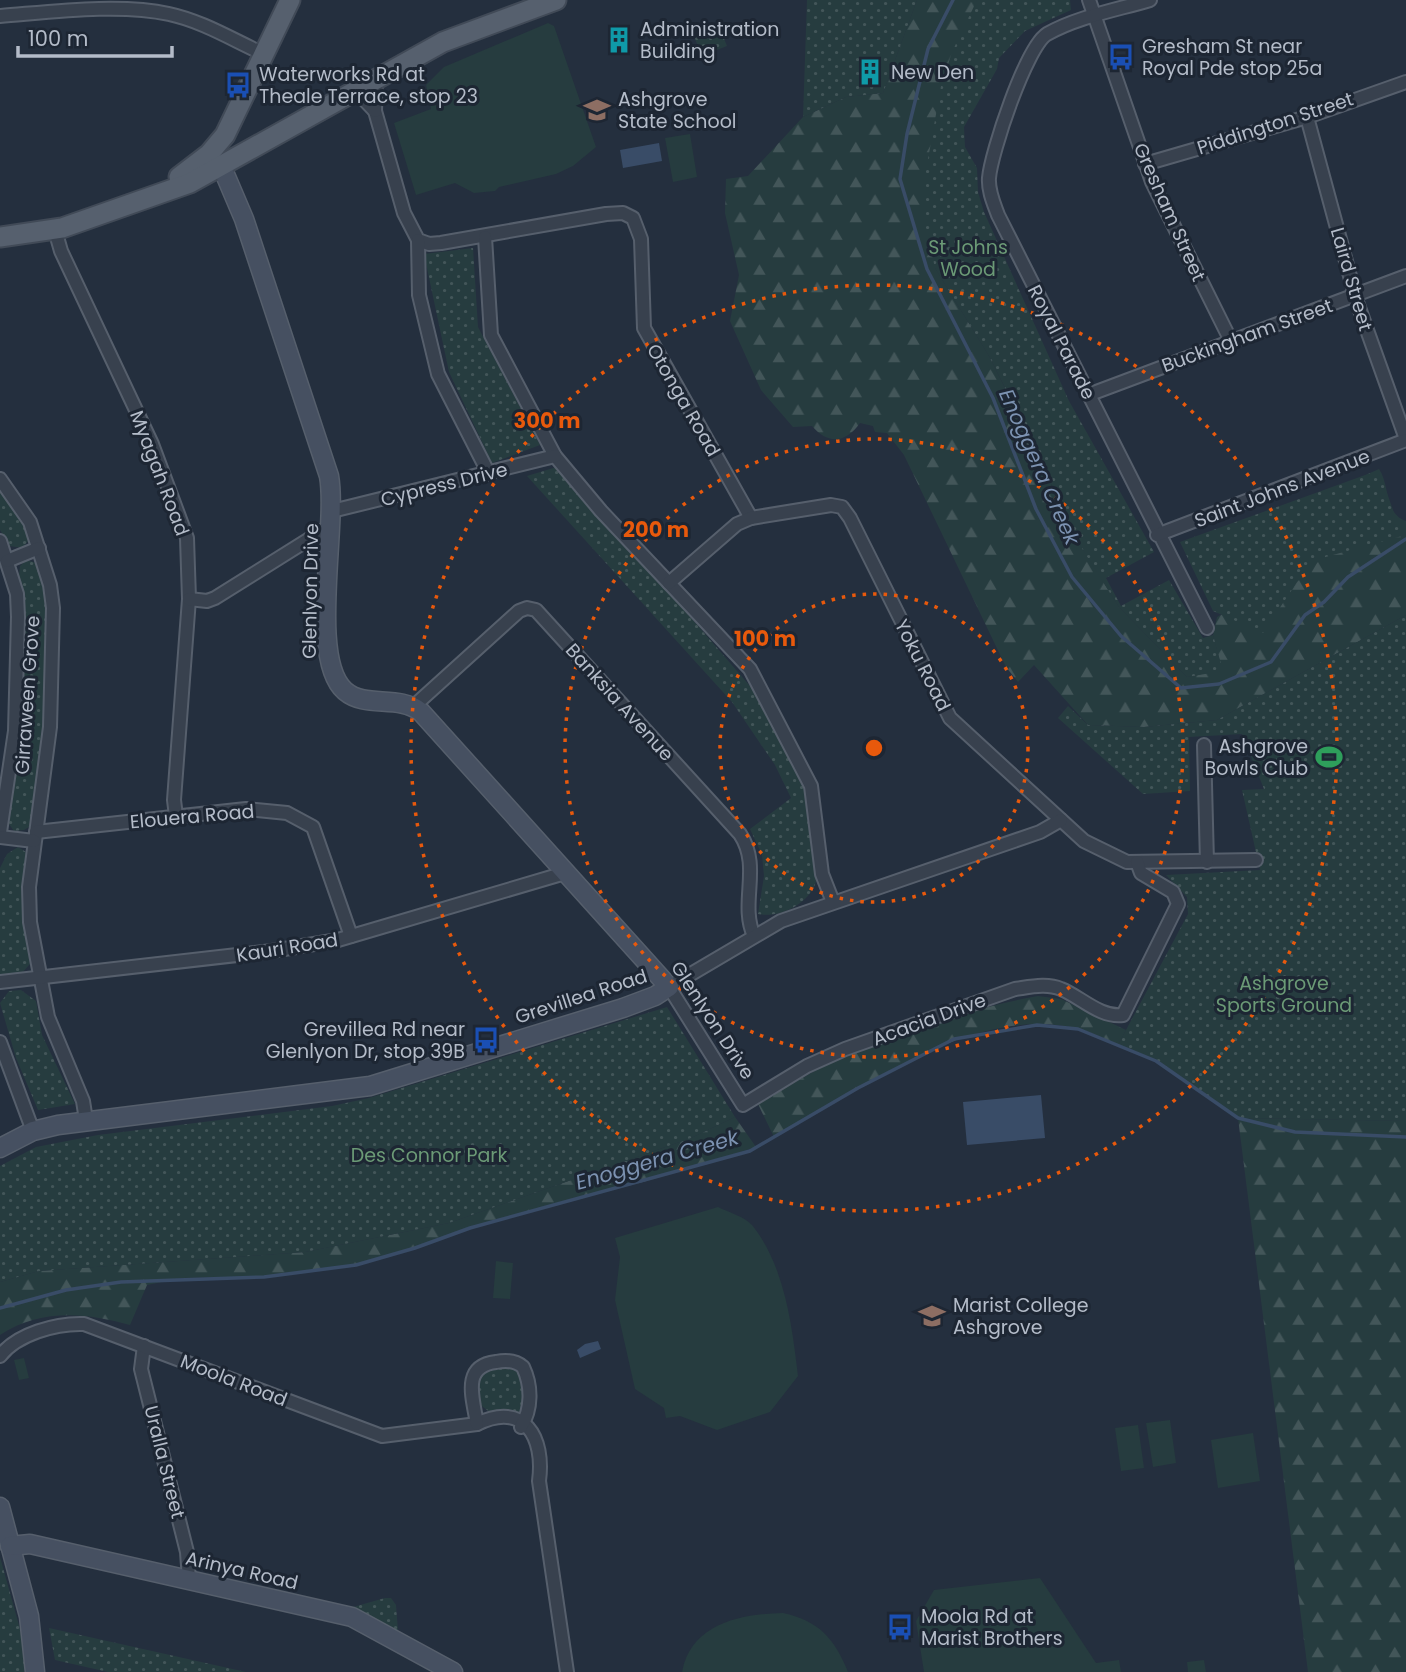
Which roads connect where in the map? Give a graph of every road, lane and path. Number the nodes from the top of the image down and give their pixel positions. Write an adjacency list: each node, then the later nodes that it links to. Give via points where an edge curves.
1 (290, 0): 7 (main road)
2 (556, 0): 8 (main road, via 451,39)
3 (1089, 0): 6 (street, Gresham Street)
4 (1150, 0): 6 (street, Royal Parade)
5 (0, 16): 7 (street, via 135,9 192,21)
6 (1096, 16): 16 (street, Gresham Street); 24 (street, Royal Parade, via 1040,39 1023,66 989,176 998,215)
7 (264, 54): 14 (main road)
8 (376, 78): 10 (main road); 12 (street)
9 (1406, 82): 13 (street, Piddington Street)
10 (355, 90): 11 (main road); 12 (street)
11 (325, 106): 14 (main road, via 249,138 239,135); 15 (main road)
12 (375, 111): 20 (street, via 404,213)
13 (1307, 117): 16 (street, Piddington Street); 22 (street, Laird Street)
14 (232, 121): 15 (main road)
15 (217, 158): 17 (main road, via 158,192); 29 (street, Glenlyon Drive, via 239,205 325,462)
16 (1145, 163): 23 (street, Gresham Street)
17 (55, 230): 18 (main road); 36 (street, Myagah Road, via 172,491 187,538)
18 (0, 237)
19 (485, 237): 20 (street, via 429,244); 26 (street, via 491,335); 30 (street, Otonga Road, via 606,215 623,213 633,218 641,239 644,328)
20 (418, 240): 27 (street, via 419,295 438,374)
21 (1406, 276): 22 (street, Buckingham Street)
22 (1355, 295): 23 (street, Buckingham Street); 25 (street, Laird Street)
23 (1231, 341): 24 (street, Buckingham Street)
24 (1088, 394): 31 (street, Royal Parade)
25 (1406, 440): 31 (street, Saint Johns Avenue)
26 (555, 456): 27 (street, Cypress Drive); 35 (street)
27 (489, 474): 29 (street, Cypress Drive)
28 (0, 479): 33 (street, Girraween Grove, via 30,522)
29 (331, 518): 36 (street, Cypress Drive, via 215,598); 38 (street, Glenlyon Drive, via 327,652 334,678 358,699)
30 (751, 518): 35 (street, Yoku Road, via 737,524); 41 (street, Yoku Road, via 842,507 950,718)
31 (1157, 535): 37 (street, Royal Parade)
32 (0, 541): 34 (street, Girraween Grove)
33 (38, 548): 34 (street); 43 (street, Girraween Grove, via 53,608 50,727)
34 (7, 561): 42 (street, Girraween Grove, via 17,594 17,680 15,731)
35 (668, 583): 48 (street, via 750,670 782,725 811,786 822,874)
36 (189, 599): 40 (street, Myagah Road)
37 (1207, 628)
38 (414, 706): 47 (street, Glenlyon Drive); 50 (street, Banksia Avenue, via 519,611 536,610 747,844 752,889 746,914)
39 (1205, 745): 46 (street)
40 (176, 816): 43 (street, Elouera Road); 49 (street, Elouera Road, via 268,809 313,827)
41 (1061, 820): 45 (street, Yoku Road, via 1084,841 1119,860); 48 (street, Grevillea Road, via 1041,832)
42 (0, 834): 43 (street, Elouera Road)
43 (35, 836): 51 (street, Girraween Grove, via 30,910)
44 (1256, 860): 46 (street, Yoku Road)
45 (1137, 862): 46 (street, Yoku Road); 55 (street, Acacia Drive, via 1141,873 1173,892 1178,904 1123,1014 1108,1014 1059,988 1015,989 845,1049)
46 (1207, 862)
47 (565, 873): 49 (street, Kauri Road); 53 (street, Glenlyon Drive)
48 (832, 902): 50 (street, Grevillea Road)
49 (351, 936): 51 (street, Kauri Road, via 307,946)
50 (754, 936): 53 (street, Grevillea Road)
51 (40, 978): 52 (street, Kauri Road); 56 (street, Girraween Grove, via 48,1017 83,1101)
52 (0, 982)
53 (669, 987): 55 (street, Glenlyon Drive); 56 (street, Grevillea Road, via 623,1008 370,1086)
54 (0, 1042): 57 (street)
55 (743, 1105)
56 (86, 1120): 57 (street)
57 (33, 1131): 58 (street)
58 (1, 1145)
59 (144, 1346): 60 (street, Moola Road, via 94,1327 68,1324 14,1342); 61 (street, Moola Road, via 382,1436); 65 (street, Uralla Street, via 141,1369 187,1552)
60 (0, 1356)
61 (477, 1424): 62 (street, Moola Road, via 510,1417); 62 (street, via 471,1382 474,1371 483,1364 510,1361 523,1367 528,1382 529,1406)
62 (523, 1425): 68 (street, via 535,1439 540,1461 538,1481)
63 (0, 1507): 64 (street)
64 (10, 1546): 65 (street, Arinya Road, via 30,1544); 66 (street, via 29,1616)
65 (189, 1580): 67 (street, Arinya Road, via 355,1618)
66 (35, 1672)
67 (453, 1672)
68 (567, 1672)

